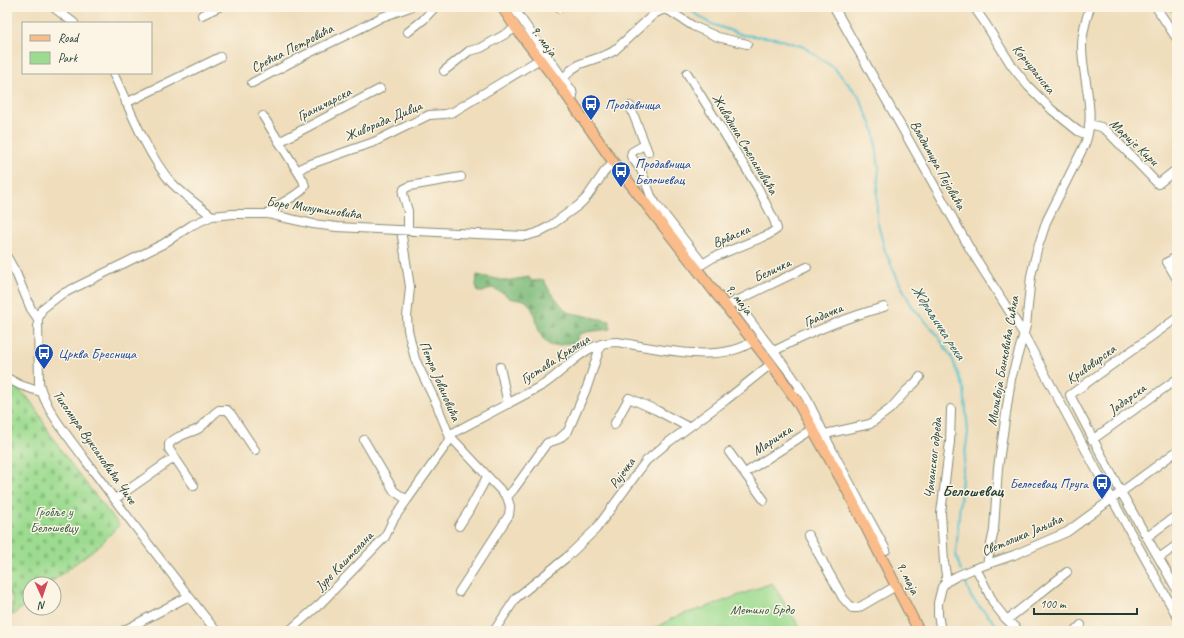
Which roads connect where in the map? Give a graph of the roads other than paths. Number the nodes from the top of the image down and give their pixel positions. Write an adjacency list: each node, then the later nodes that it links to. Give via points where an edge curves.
1 (53, 7): 14 (street)
2 (220, 7): 13 (street)
3 (410, 7): 25 (street, Срећка Петровића, via 382,17)
4 (435, 7): 16 (street)
5 (502, 7): 12 (main road, 9. маја)
6 (834, 7): 52 (street, Владимира Пејовића, via 970,249)
7 (974, 7): 32 (street, Корчуланска, via 1028,86 1052,110)
8 (1090, 7): 31 (street, Миливоја Банковића Сићка, via 1084,25 1082,47)
9 (1156, 7): 17 (street)
10 (1173, 7): 11 (street)
11 (1177, 8)
12 (515, 10): 15 (main road, 9. маја); 24 (street)
13 (202, 15)
14 (73, 22)
15 (516, 28): 20 (main road, 9. маја); 21 (street, via 481,48 469,51)
16 (408, 32)
17 (1177, 40)
18 (747, 44): 24 (street, via 718,37 693,26 668,10 662,10 654,14 614,51 580,64 570,70)
19 (220, 57): 28 (street)
20 (540, 59): 27 (main road, 9. маја); 36 (street, Живорада Дивца, via 453,112 432,114 374,142 305,166)
21 (444, 71)
22 (687, 73): 40 (street, Живадина Степановића, via 758,188)
23 (113, 74): 28 (street)
24 (564, 78): 27 (street, via 573,94)
25 (252, 83)
26 (380, 89): 33 (street, Граничарска)
27 (570, 101): 34 (main road, 9. маја)
28 (126, 103): 39 (street, via 162,171 181,191)
29 (630, 106): 44 (street, via 646,148 632,152 631,156 641,170 656,204)
30 (263, 116): 33 (street)
31 (1089, 124): 32 (street, Миливоја Банковића Сићка); 35 (street, Марије Кири, via 1108,132 1158,184)
32 (1087, 136): 52 (street, Миливоја Банковића Сићка, via 1047,220 1037,250)
33 (279, 142): 36 (street)
34 (614, 163): 41 (street, Боре Милутиновића, via 579,205 550,226 531,235); 44 (main road, 9. маја)
35 (1177, 169)
36 (298, 171): 38 (street, via 305,183 304,188)
37 (461, 177): 41 (street, Петра Јовановића, via 404,189 408,211)
38 (268, 214): 39 (street, Боре Милутиновића); 41 (street, Боре Милутиновића, via 324,226)
39 (212, 216): 51 (street, Боре Милутиновића, via 192,225 163,244 60,295 42,309)
40 (777, 229): 44 (street, Врбаска, via 714,257)
41 (404, 230): 70 (street, Петра Јовановића, via 410,286 408,337 415,359)
42 (7, 257): 51 (street, Тихомира Вуксановића Чиче)
43 (1177, 257): 46 (street, via 1167,262)
44 (700, 266): 48 (main road, 9. маја)
45 (807, 267): 47 (street, Беличка)
46 (1177, 279)
47 (736, 300): 48 (street, Беличка); 55 (street)
48 (726, 306): 53 (main road, 9. маја)
49 (884, 306): 55 (street, Градачка)
50 (1177, 318): 72 (street, Кривовирска, via 1070,395)
51 (38, 320): 62 (street, Тихомира Вуксановића Чиче, via 38,377)
52 (1024, 333): 83 (street, Владимира Пејовића); 91 (street, Миливоја Банковића Сићка, via 1011,379 998,468)
53 (753, 341): 54 (street, Густава Крклеца, via 736,350 704,353 617,342); 56 (main road, 9. маја)
54 (601, 344): 64 (street, Густава Крклеца, via 584,352 549,381); 81 (street, via 587,387 568,431 559,439 547,443)
55 (774, 351): 61 (street)
56 (771, 364): 63 (main road, 9. маја); 67 (street, Ријечка)
57 (500, 367): 64 (street)
58 (920, 377): 69 (street, via 890,409 870,424)
59 (7, 378): 62 (street)
60 (1177, 379): 72 (street, Јадарска)
61 (799, 386): 63 (street); 69 (street)
62 (41, 392): 82 (street, Тихомира Вуксановића Чиче, via 48,406)
63 (796, 401): 68 (main road, 9. маја)
64 (508, 404): 70 (street, Густава Крклеца)
65 (951, 409): 99 (street, Чачанског одреда, via 951,434 941,513)
66 (614, 425): 67 (street, via 629,398)
67 (688, 428): 110 (street, Ријечка, via 646,461 588,537 516,598)
68 (813, 429): 77 (street, Маричка); 87 (main road, 9. маја)
69 (825, 434): 87 (street)
70 (450, 436): 78 (street, Петра Јовановића); 84 (street, Јуре Каштелана)
71 (364, 440): 84 (street, via 394,490)
72 (1092, 440): 80 (street, Кривовирска)
73 (255, 450): 76 (street, via 231,414 222,409 198,428 171,441 169,446)
74 (1177, 451): 80 (street, Светолика Јањића)
75 (729, 452): 77 (street, Маричка)
76 (175, 457): 79 (street); 82 (street)
77 (745, 473): 85 (street, Маричка)
78 (487, 477): 81 (street, Петра Јовановића); 88 (street)
79 (194, 486)
80 (1121, 492): 83 (street, Светолика Јањића); 90 (street, Кривовирска)
81 (507, 497): 102 (street, via 509,515)
82 (115, 499): 103 (street, Тихомира Вуксановића Чиче)
83 (1112, 499): 94 (street, Светолика Јањића, via 1067,532); 104 (street, Владимира Пејовића)
84 (407, 500): 109 (street, Јуре Каштелана, via 385,537 320,604)
85 (764, 500)
86 (1177, 515): 90 (street)
87 (867, 521): 93 (street); 100 (main road, 9. маја)
88 (459, 526)
89 (808, 535): 100 (street, via 843,598 852,608 858,608)
90 (1147, 537): 95 (street, Кривовирска)
91 (991, 545): 94 (street, via 996,555); 96 (street, Миливоја Банковића Сићка)
92 (1177, 545): 95 (street)
93 (886, 550)
94 (1005, 558): 96 (street, Светолика Јањића)
95 (1159, 558): 101 (street, Кривовирска)
96 (987, 564): 97 (street, Светолика Јањића)
97 (974, 568): 99 (street, Светолика Јањића); 105 (street, via 991,599)
98 (1067, 572): 105 (street)
99 (946, 582): 112 (street, via 938,603)
100 (896, 586): 111 (main road, 9. маја)
101 (1177, 590)
102 (459, 592)
103 (189, 596): 107 (street); 108 (street, Тихомира Вуксановића Чиче)
104 (1177, 616)
105 (1007, 620): 113 (street)
106 (1081, 625): 114 (street)
107 (123, 631)
108 (216, 631)
109 (289, 631)
110 (494, 631)
111 (919, 631)
112 (941, 631)
113 (1019, 631)
114 (1075, 631)

